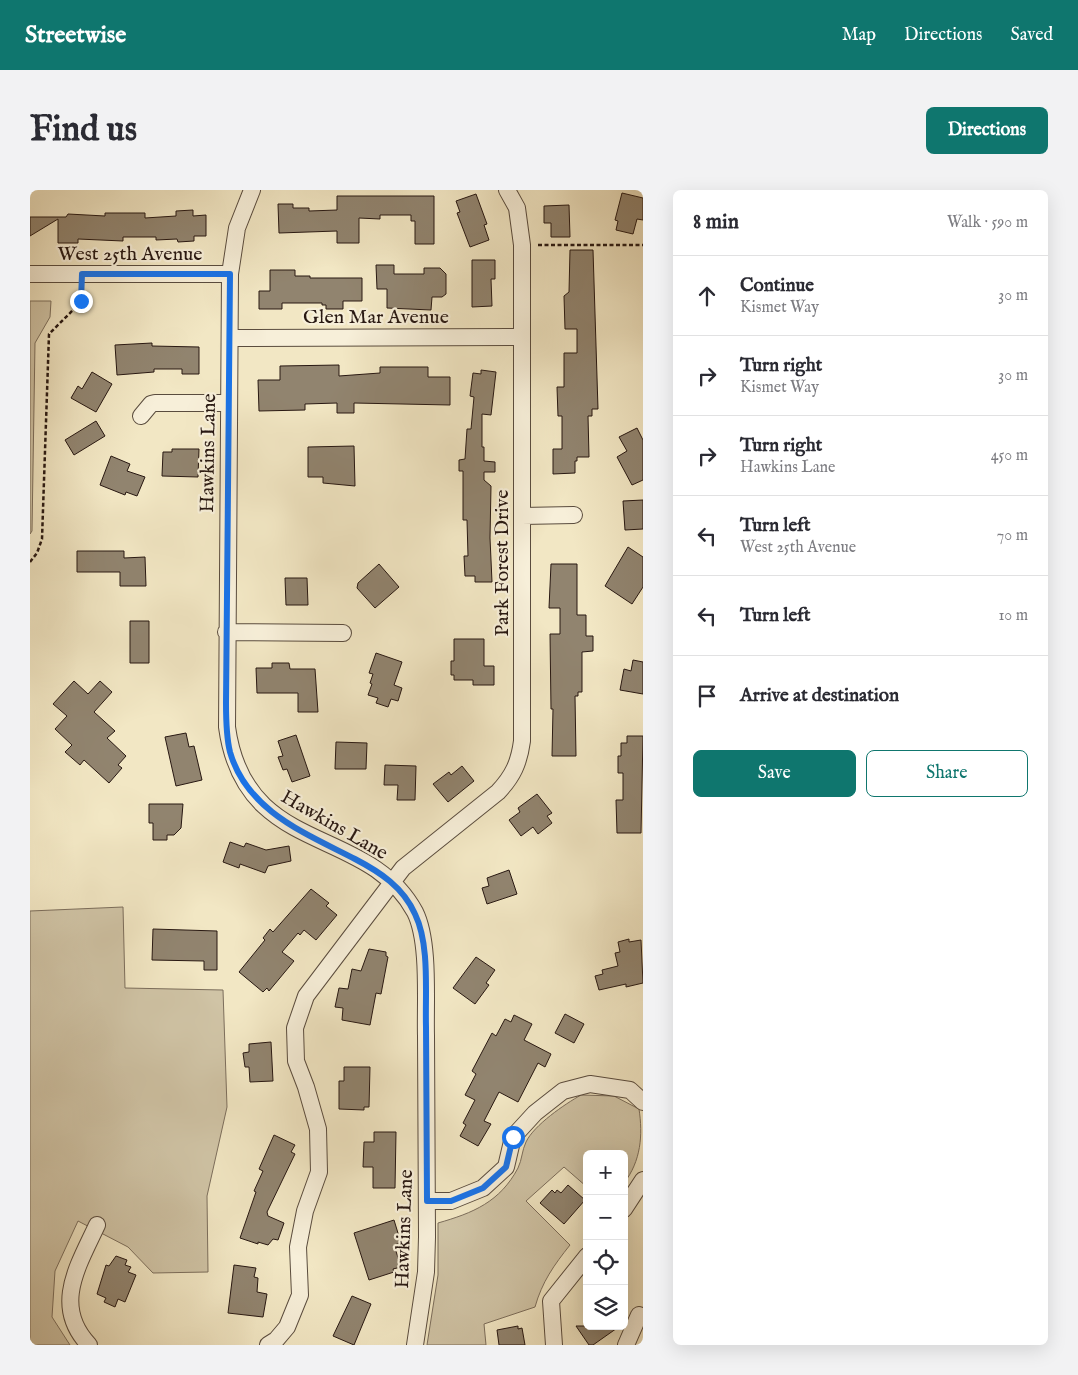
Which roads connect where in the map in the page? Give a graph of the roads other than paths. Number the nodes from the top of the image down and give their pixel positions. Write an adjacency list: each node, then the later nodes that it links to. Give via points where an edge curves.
1 (252, 190): 4 (street, Hawkins Lane, via 237,228)
2 (507, 190): 5 (street, Park Forest Drive, via 517,208 522,245)
3 (30, 274): 4 (street, West 25th Avenue)
4 (230, 274): 6 (street, Hawkins Lane)
5 (522, 337): 6 (street, Glen Mar Avenue); 10 (street, Park Forest Drive)
6 (230, 338): 7 (street, Hawkins Lane)
7 (229, 403): 8 (street, via 155,403); 11 (street, Hawkins Lane)
8 (141, 416)
9 (574, 515): 10 (street)
10 (522, 516): 13 (street, Park Forest Drive, via 522,741 519,762 510,780 498,792 403,868)
11 (226, 632): 12 (street); 13 (street, Hawkins Lane, via 230,751 252,795 290,826 375,869)
12 (343, 633)
13 (393, 883): 16 (street, Hawkins Lane, via 415,914 424,948); 22 (street, Park Forest Drive, via 306,996 295,1028 296,1061 318,1129 319,1172 305,1211 298,1247 300,1295 287,1327)
14 (643, 1102): 16 (street, via 630,1090 590,1084 563,1091 535,1113 513,1137 506,1167 483,1188 451,1201)
15 (643, 1180): 17 (street)
16 (427, 1201): 23 (street, Hawkins Lane, via 426,1272)
17 (628, 1203)
18 (96, 1225): 21 (street, via 71,1287 73,1319)
19 (583, 1261): 24 (street, via 551,1301)
20 (639, 1315): 25 (street)
21 (89, 1345)
22 (268, 1345)
23 (415, 1345)
24 (554, 1345)
25 (626, 1345)

